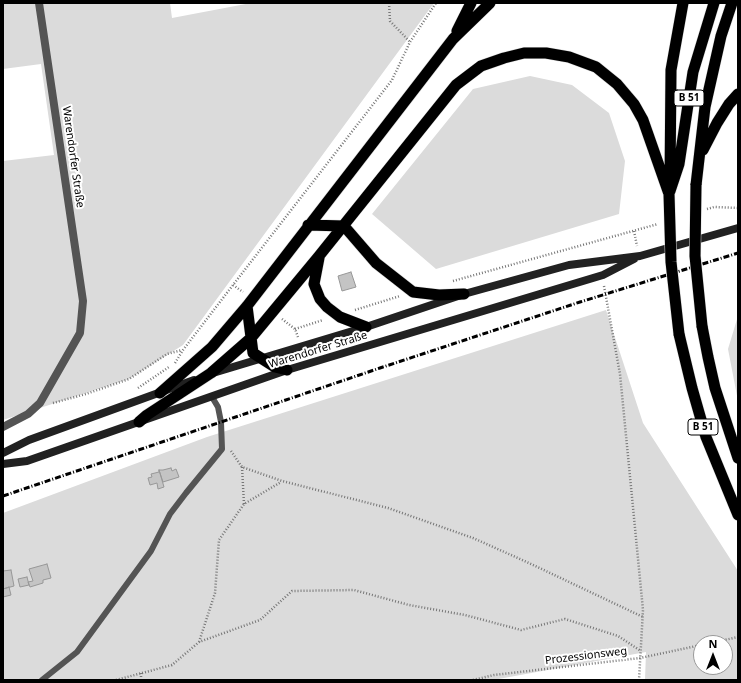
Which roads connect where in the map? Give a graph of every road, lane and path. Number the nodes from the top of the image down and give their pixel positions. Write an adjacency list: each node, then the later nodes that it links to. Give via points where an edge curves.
1 (39, 3): 39 (street, Warendorfer Straße, via 83,301 80,333)
2 (389, 3): 10 (path, via 390,21)
3 (436, 3): 10 (path)
4 (471, 3): 9 (highway)
5 (490, 3): 9 (highway)
6 (683, 3): 13 (highway, via 671,70)
7 (714, 3): 13 (highway, B 51, via 694,72 679,164)
8 (732, 3): 12 (highway, B 51, via 721,36 705,108)
9 (453, 40): 17 (highway)
10 (410, 42): 32 (path, via 392,80)
11 (738, 94): 12 (highway, via 717,123)
12 (699, 158): 44 (highway, B 51, bridge, via 695,256 702,326 715,388)
13 (669, 194): 18 (highway, via 643,120 634,104 617,84 596,67 569,57 524,54 481,66 456,85); 49 (highway, B 51, bridge, via 671,262 679,334 706,437)
14 (738, 208): 15 (path)
15 (707, 209)
16 (663, 222): 20 (path)
17 (308, 225): 18 (highway); 27 (highway)
18 (344, 226): 21 (highway); 25 (highway, via 376,263)
19 (738, 228): 22 (main road, Warendorfer Straße)
20 (634, 231): 22 (path); 24 (path)
21 (319, 256): 28 (highway, via 314,284 326,307); 31 (highway)
22 (640, 256): 23 (main road, Warendorfer Straße); 26 (main road, Warendorfer Straße, via 569,265)
23 (603, 275): 34 (main road, Warendorfer Straße); 50 (path, via 620,374)
24 (451, 282)
25 (413, 292): 26 (highway); 28 (path)
26 (464, 294): 29 (main road, Warendorfer Straße)
27 (246, 306): 31 (highway); 37 (highway, via 212,347)
28 (338, 315): 29 (highway); 30 (path)
29 (366, 327): 33 (main road, Warendorfer Straße)
30 (295, 329)
31 (251, 338): 33 (highway, via 253,353); 35 (highway)
32 (183, 350): 36 (path, via 175,363); 39 (path, via 167,354 129,379 86,394 46,404)
33 (260, 358): 34 (highway, via 275,367); 35 (main road, Warendorfer Straße)
34 (287, 370): 38 (main road, Warendorfer Straße)
35 (211, 373): 37 (main road, Warendorfer Straße); 40 (highway)
36 (137, 389)
37 (160, 393): 43 (main road, Warendorfer Straße, via 29,440)
38 (212, 397): 40 (main road, Warendorfer Straße); 42 (lane, via 218,407)
39 (40, 403): 41 (street, Warendorfer Straße, via 28,414)
40 (139, 422): 45 (main road, Warendorfer Straße, via 28,461)
41 (3, 427)
42 (221, 437): 46 (path); 56 (lane, via 222,449 170,514 151,551 77,652)
43 (3, 453)
44 (738, 458)
45 (3, 464)
46 (242, 466): 47 (path); 48 (path)
47 (282, 481): 48 (path); 50 (path, via 388,508 473,538)
48 (244, 504): 51 (path, via 219,540 215,593)
49 (738, 515)
50 (643, 617): 53 (path)
51 (199, 642): 53 (path, via 260,620 292,591 354,590 521,630 565,619 618,636); 55 (path, via 172,665)
52 (693, 647): 54 (path, Prozessionsweg)
53 (641, 651): 54 (path)
54 (640, 658): 59 (path, Prozessionsweg, via 494,675); 60 (path)
55 (141, 673): 57 (path); 58 (path)
56 (42, 680)
57 (116, 680)
58 (141, 680)
59 (473, 680)
60 (639, 680)

